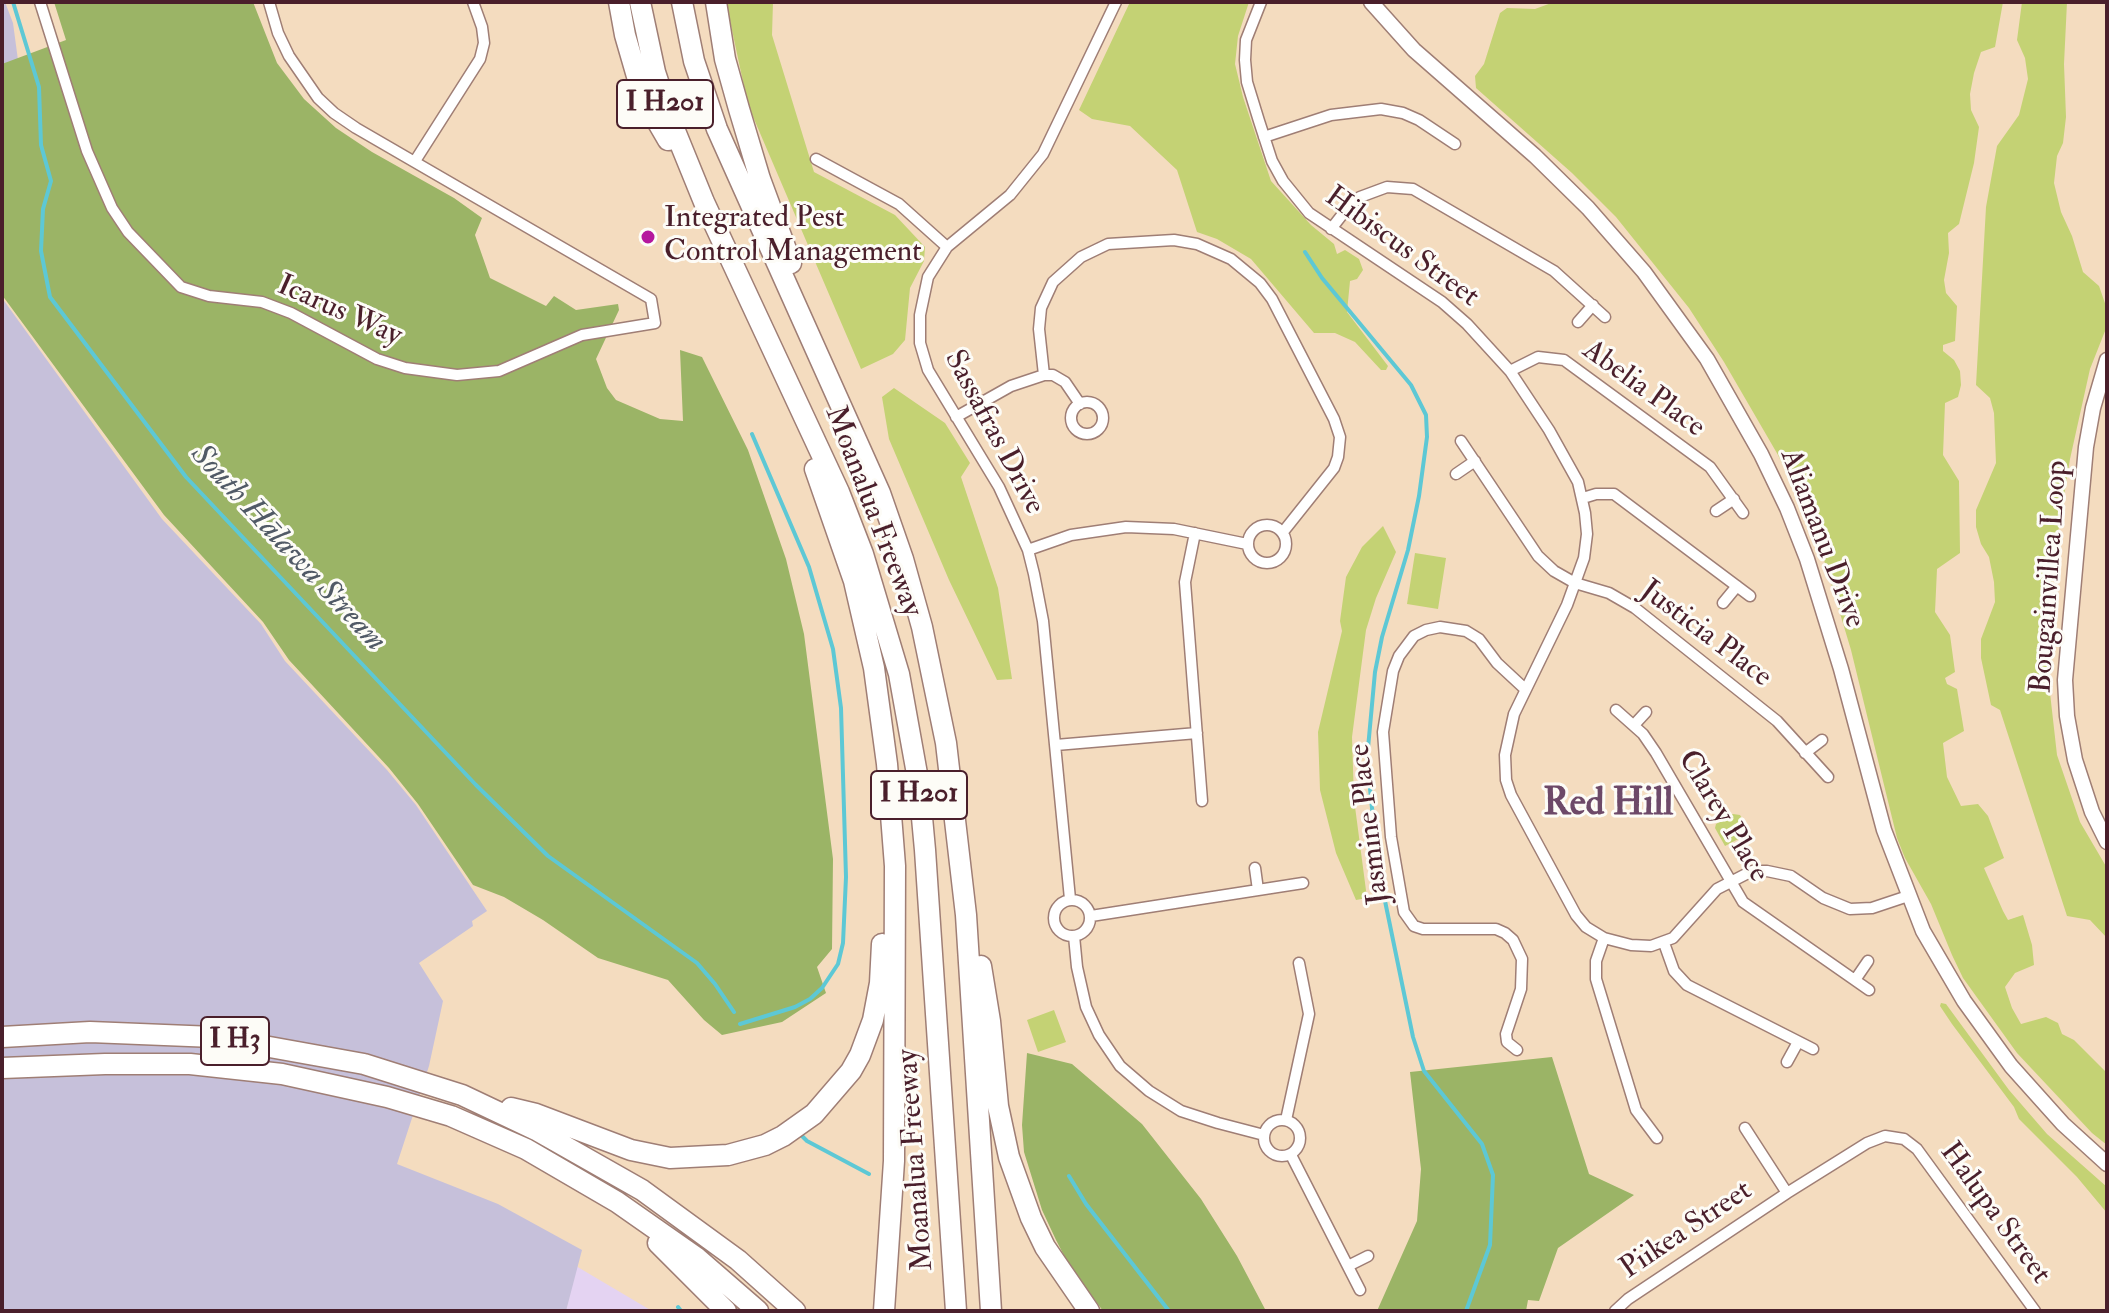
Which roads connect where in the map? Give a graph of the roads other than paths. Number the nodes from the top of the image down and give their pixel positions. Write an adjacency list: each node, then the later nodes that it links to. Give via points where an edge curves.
1 (40, 2): 14 (street, Icarus Way, via 87,151 112,208 137,243 181,287 262,302 377,359 457,375 499,371 582,335 655,323 651,299)
2 (269, 2): 14 (street, Icarus Way, via 289,56 318,98 356,128)
3 (473, 2): 14 (street, via 484,43 480,59)
4 (619, 2): 15 (highway, via 643,97)
5 (640, 2): 15 (highway, Moanalua Freeway / I H201, via 655,72)
6 (682, 2): 27 (highway, Moanalua Freeway / I H201, via 694,61 717,129)
7 (716, 2): 27 (highway, via 725,59 760,179)
8 (1116, 2): 17 (street, Sassafras Drive, via 1043,154 1010,195)
9 (1261, 2): 11 (street, Hibiscus Street, via 1246,40 1245,60)
10 (1371, 2): 60 (street, Aliamanu Drive, via 1414,50 1588,208 1644,272 1707,359 1767,467 1807,559 1884,830)
11 (1264, 137): 12 (street, via 1331,115 1381,109 1419,120); 16 (street, Hibiscus Street, via 1293,197)
12 (1455, 144)
13 (816, 159): 17 (street, via 899,204)
14 (415, 161)
15 (704, 202): 19 (highway, Moanalua Freeway / I H201)
16 (1331, 229): 18 (street, via 1360,197 1387,187 1413,189 1554,271); 23 (street, Hibiscus Street, via 1442,302)
17 (947, 247): 26 (street, Sassafras Drive, via 928,277 920,343 928,370)
18 (1593, 305): 20 (street); 21 (street)
19 (753, 307): 43 (highway, via 836,523); 92 (highway, Moanalua Freeway / I H201, via 844,504 901,687 925,850)
20 (1605, 317)
21 (1578, 322)
22 (2107, 360): 55 (street, Bougainvillea Loop, via 2086,447 2065,680 2075,760)
23 (1510, 371): 31 (street, Hibiscus Street, via 1549,430); 32 (street, Abelia Place, via 1538,357 1564,360 1710,467)
24 (1044, 375): 25 (street, via 1065,382); 26 (street, via 1011,386); 35 (street, via 1041,308 1053,282 1081,257 1108,244 1174,240 1231,259 1272,299 1340,437 1334,468)
25 (1080, 404)
26 (956, 417): 38 (street, Sassafras Drive, via 988,467)
27 (853, 428): 54 (highway, Moanalua Freeway / I H201, via 903,559 922,627)
28 (1461, 441): 29 (street, Justicia Place)
29 (1475, 461): 30 (street); 39 (street, Justicia Place, via 1538,556)
30 (1456, 474)
31 (1583, 498): 39 (street, Hibiscus Street, via 1587,534); 40 (street, via 1614,494)
32 (1734, 499): 33 (street); 34 (street, Abelia Place)
33 (1716, 511)
34 (1743, 513)
35 (1283, 532): 37 (street, via 1262,526); 37 (street, via 1285,548 1273,562 1255,558)
36 (1195, 533): 37 (street); 38 (street, via 1108,529); 48 (street, via 1185,582)
37 (1247, 544)
38 (1028, 550): 50 (street, Sassafras Drive, via 1043,621)
39 (1575, 583): 44 (street, Hibiscus Street); 51 (street, Justicia Place, via 1635,608 1777,721)
40 (1737, 586): 41 (street); 42 (street)
41 (1750, 596)
42 (1723, 603)
43 (874, 668): 76 (highway, via 886,827 880,983 867,1037 840,1087 800,1126 763,1145 728,1155 670,1158); 91 (highway, via 895,866 894,1161)
44 (1525, 689): 64 (street, Hibiscus Street, via 1509,729 1506,780 1576,915); 73 (street, Jasmine Place, via 1466,631 1426,630 1414,636 1399,656 1383,732 1391,837 1404,912 1423,929 1496,929 1513,940 1522,959 1521,989 1506,1034)
45 (1616, 710): 47 (street, Clarey Place)
46 (1646, 712): 47 (street)
47 (1634, 725): 57 (street, Clarey Place)
48 (1197, 733): 50 (street); 53 (street)
49 (1822, 740): 51 (street)
50 (1056, 745): 61 (street, Sassafras Drive)
51 (1805, 753): 52 (street, Justicia Place)
52 (1828, 777)
53 (1202, 801)
54 (955, 809): 93 (highway, Moanalua Freeway / I H201); 94 (highway, via 1009,1157 1045,1247)
55 (2107, 842)
56 (1255, 868): 59 (street)
57 (1731, 882): 60 (street, via 1752,871 1779,872 1850,909); 65 (street, via 1717,889); 68 (street, Clarey Place, via 1752,910)
58 (1303, 883): 59 (street)
59 (1258, 890): 62 (street)
60 (1908, 896): 82 (street, Aliamanu Drive, via 1942,967 1998,1050)
61 (1070, 899): 62 (street, via 1082,901); 63 (street, Sassafras Drive, via 1056,908 1054,920 1059,930)
62 (1091, 916): 63 (street, via 1085,931)
63 (1074, 936): 79 (street, Sassafras Drive, via 1086,1007 1120,1066 1181,1111)
64 (1604, 938): 65 (street, via 1631,945); 80 (street, via 1596,979 1636,1110)
65 (1664, 943): 71 (street, via 1674,971 1687,985)
66 (1868, 961): 68 (street)
67 (1299, 963): 77 (street, Sassafras Drive, via 1309,1014)
68 (1855, 980): 69 (street, Clarey Place)
69 (1869, 990)
70 (2, 1037): 76 (highway, I H3, via 90,1032 214,1037 364,1064)
71 (1798, 1042): 72 (street); 74 (street)
72 (1813, 1049)
73 (1517, 1050)
74 (1787, 1062)
75 (2, 1068): 83 (highway, I H3, via 206,1066 282,1074 451,1116)
76 (462, 1095): 90 (highway, I H3, via 642,1190 738,1260)
77 (1286, 1120): 79 (street, via 1270,1124); 81 (street, Sassafras Drive, via 1301,1135)
78 (1745, 1128): 84 (street)
79 (1264, 1135): 81 (street, Sassafras Drive, via 1274,1154)
80 (1657, 1138)
81 (1291, 1155): 86 (street, Sassafras Drive)
82 (2107, 1164)
83 (567, 1171): 88 (highway, via 662,1246); 89 (highway, I H3, via 685,1249)
84 (1787, 1193): 95 (street, Piikea Street); 96 (street, Halupa Street, via 1872,1140 1904,1139 1917,1149)
85 (1368, 1256): 86 (street)
86 (1348, 1266): 87 (street, Sassafras Drive)
87 (1360, 1290)
88 (726, 1311)
89 (758, 1311)
90 (795, 1311)
91 (884, 1311)
92 (956, 1311)
93 (991, 1311)
94 (1089, 1311)
95 (1615, 1311)
96 (2035, 1311)

